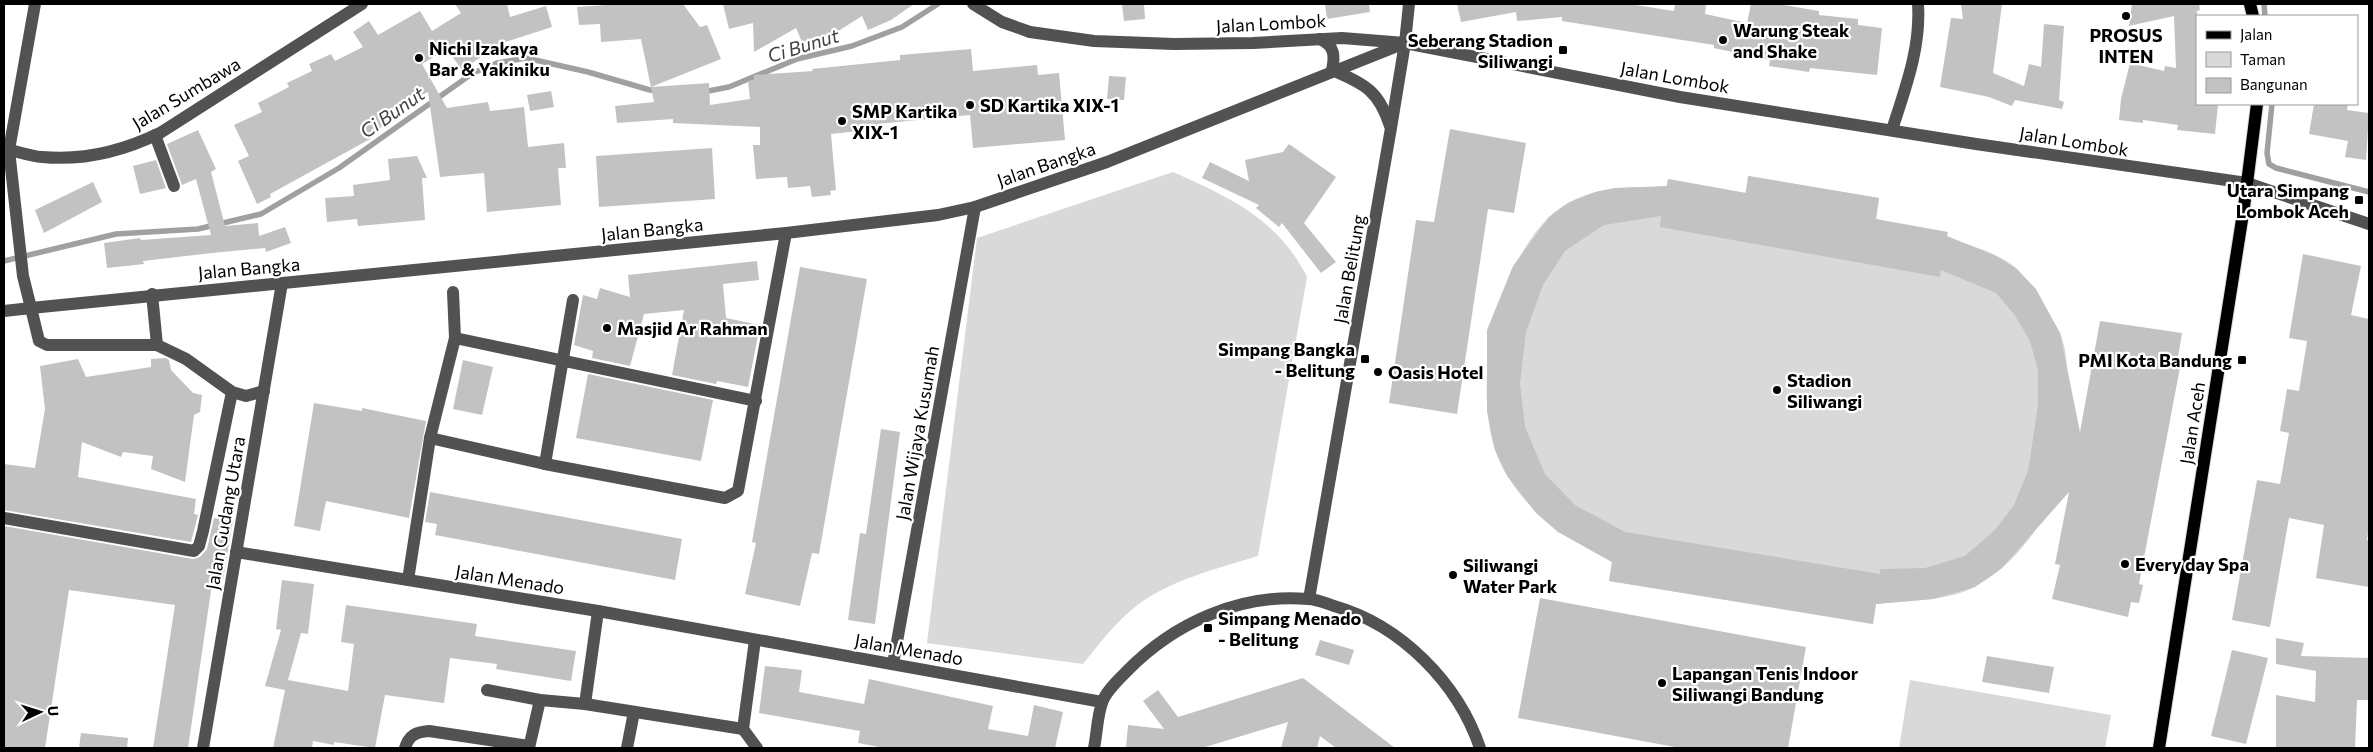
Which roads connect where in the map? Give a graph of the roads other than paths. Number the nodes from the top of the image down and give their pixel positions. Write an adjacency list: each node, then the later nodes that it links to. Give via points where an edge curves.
1 (35, 4): 13 (street)
2 (362, 4): 12 (street, Jalan Sumbawa)
3 (973, 4): 6 (street, Jalan Lombok, via 1002,22 1030,32 1094,41 1174,44)
4 (1409, 4): 7 (street, Jalan Belitung)
5 (1918, 4): 11 (street, via 1920,27 1912,68)
6 (1320, 39): 7 (street, Jalan Lombok, via 1370,38); 8 (street, via 1334,50)
7 (1405, 43): 8 (street, Jalan Bangka); 10 (street, Jalan Belitung); 11 (street, Jalan Lombok, via 1680,97)
8 (1332, 70): 10 (street, via 1369,88 1384,107); 16 (street, Jalan Bangka, via 1107,162)
9 (2257, 105): 14 (main road, Jalan Aceh)
10 (1391, 128): 36 (street, Jalan Belitung)
11 (1892, 130): 14 (street, Jalan Lombok)
12 (155, 135): 13 (street, Jalan Sumbawa, via 99,155 41,157); 15 (street)
13 (6, 150): 23 (street, via 23,276)
14 (2247, 183): 17 (street, Jalan Lombok); 53 (main road, Jalan Aceh)
15 (174, 186)
16 (975, 207): 18 (street, Jalan Bangka, via 938,215); 39 (street, Jalan Wijaya Kusumah)
17 (2369, 224)
18 (786, 233): 19 (street, Jalan Bangka); 30 (street)
19 (282, 283): 21 (street, Jalan Bangka); 28 (street, Jalan Gudang Utara)
20 (453, 292): 25 (street)
21 (152, 294): 23 (street, Jalan Bangka); 26 (street)
22 (573, 300): 27 (street)
23 (31, 308): 24 (street, Jalan Bangka); 26 (street, via 39,341 47,345)
24 (4, 311)
25 (455, 338): 27 (street); 31 (street)
26 (157, 345): 29 (street, via 186,359)
27 (562, 361): 30 (street); 32 (street)
28 (264, 391): 29 (street, via 246,396); 34 (street, Jalan Gudang Utara)
29 (232, 392): 33 (street, via 203,531 199,546 194,551)
30 (756, 401): 32 (street, via 738,492 732,497)
31 (430, 438): 32 (street); 35 (street)
32 (546, 464)
33 (4, 518)
34 (236, 552): 35 (street, Jalan Menado); 47 (street, Jalan Gudang Utara)
35 (408, 580): 37 (street, Jalan Menado)
36 (1309, 599): 42 (street, via 1249,603 1192,622 1142,656); 52 (street, via 1345,609 1378,624 1408,646 1435,671 1457,700)
37 (598, 611): 38 (street, Jalan Menado); 43 (street)
38 (755, 640): 39 (street, Jalan Menado); 45 (street)
39 (893, 664): 42 (street, Jalan Menado)
40 (487, 690): 41 (street)
41 (540, 700): 43 (street); 46 (street)
42 (1102, 702): 51 (street)
43 (585, 704): 44 (street)
44 (634, 712): 45 (street); 49 (street)
45 (742, 729): 50 (street)
46 (529, 747): 48 (street, via 429,731 418,732)
47 (203, 748)
48 (405, 748)
49 (627, 748)
50 (757, 748)
51 (1094, 748)
52 (1480, 748)
53 (2159, 748)

